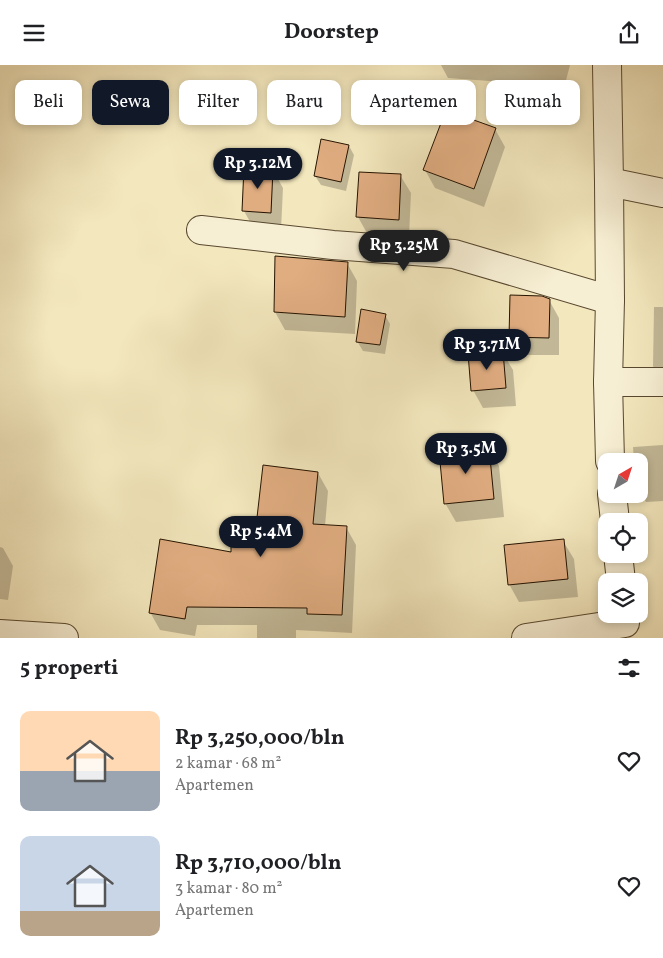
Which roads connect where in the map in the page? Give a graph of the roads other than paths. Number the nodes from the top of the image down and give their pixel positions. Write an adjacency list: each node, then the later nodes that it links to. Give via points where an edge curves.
1 (606, 65): 2 (street)
2 (609, 181): 3 (street); 5 (street)
3 (663, 193)
4 (201, 230): 5 (street, via 454,254)
5 (610, 299): 6 (street)
6 (608, 382): 7 (street); 8 (street)
7 (663, 382)
8 (610, 453)
9 (625, 625): 12 (street)
10 (0, 634): 11 (street)
11 (64, 638)
12 (526, 638)

